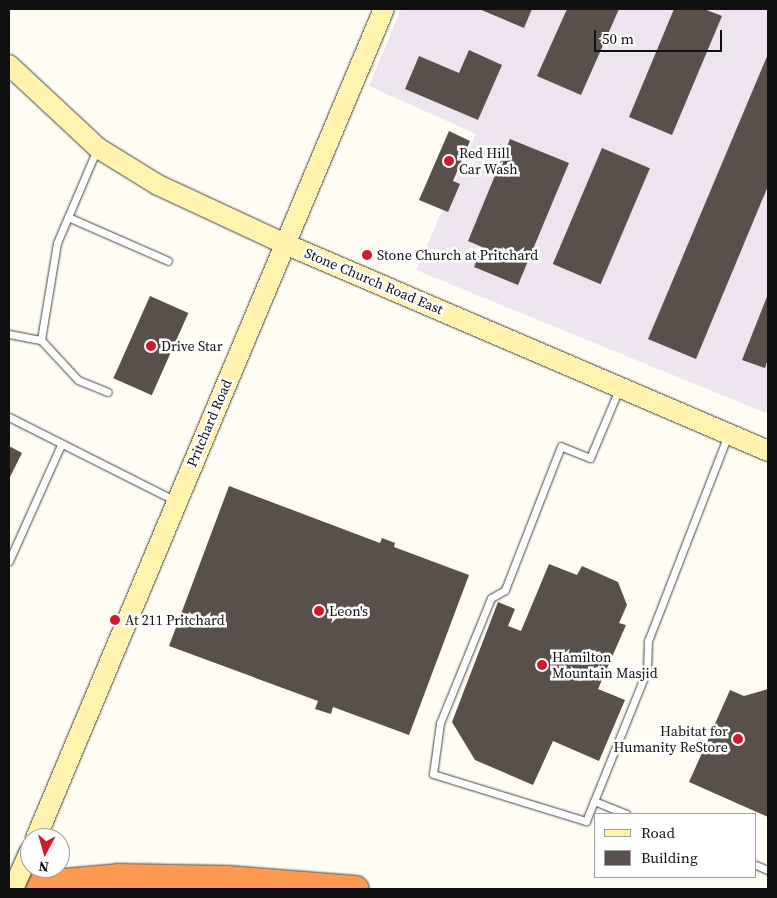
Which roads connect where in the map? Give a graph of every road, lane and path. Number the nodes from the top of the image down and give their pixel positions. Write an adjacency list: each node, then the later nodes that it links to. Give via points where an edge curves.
1 (384, 9): 5 (main road, Pritchard Road)
2 (9, 65): 3 (main road, Stone Church Road East)
3 (98, 148): 4 (lane); 5 (main road, Stone Church Road East, via 158,185)
4 (68, 217): 6 (lane); 8 (lane, via 57,243)
5 (283, 243): 9 (main road, Stone Church Road East); 15 (main road, Pritchard Road)
6 (168, 261)
7 (9, 334): 8 (lane)
8 (41, 340): 10 (lane, via 78,380)
9 (620, 386): 12 (main road, Stone Church Road East); 17 (lane, via 590,458 561,446 505,590 491,598 440,723 433,774 586,821)
10 (108, 392)
11 (9, 417): 13 (lane)
12 (728, 434): 14 (main road, Stone Church Road East); 17 (lane, via 648,641 648,670)
13 (61, 445): 15 (lane); 16 (lane)
14 (768, 451)
15 (176, 501): 19 (main road, Pritchard Road)
16 (9, 561)
17 (594, 801): 18 (lane)
18 (625, 813)
19 (40, 828)
20 (20, 873): 22 (main road, bridge)
21 (9, 887): 23 (highway, via 118,878 227,879)
22 (13, 889)
23 (356, 889)

